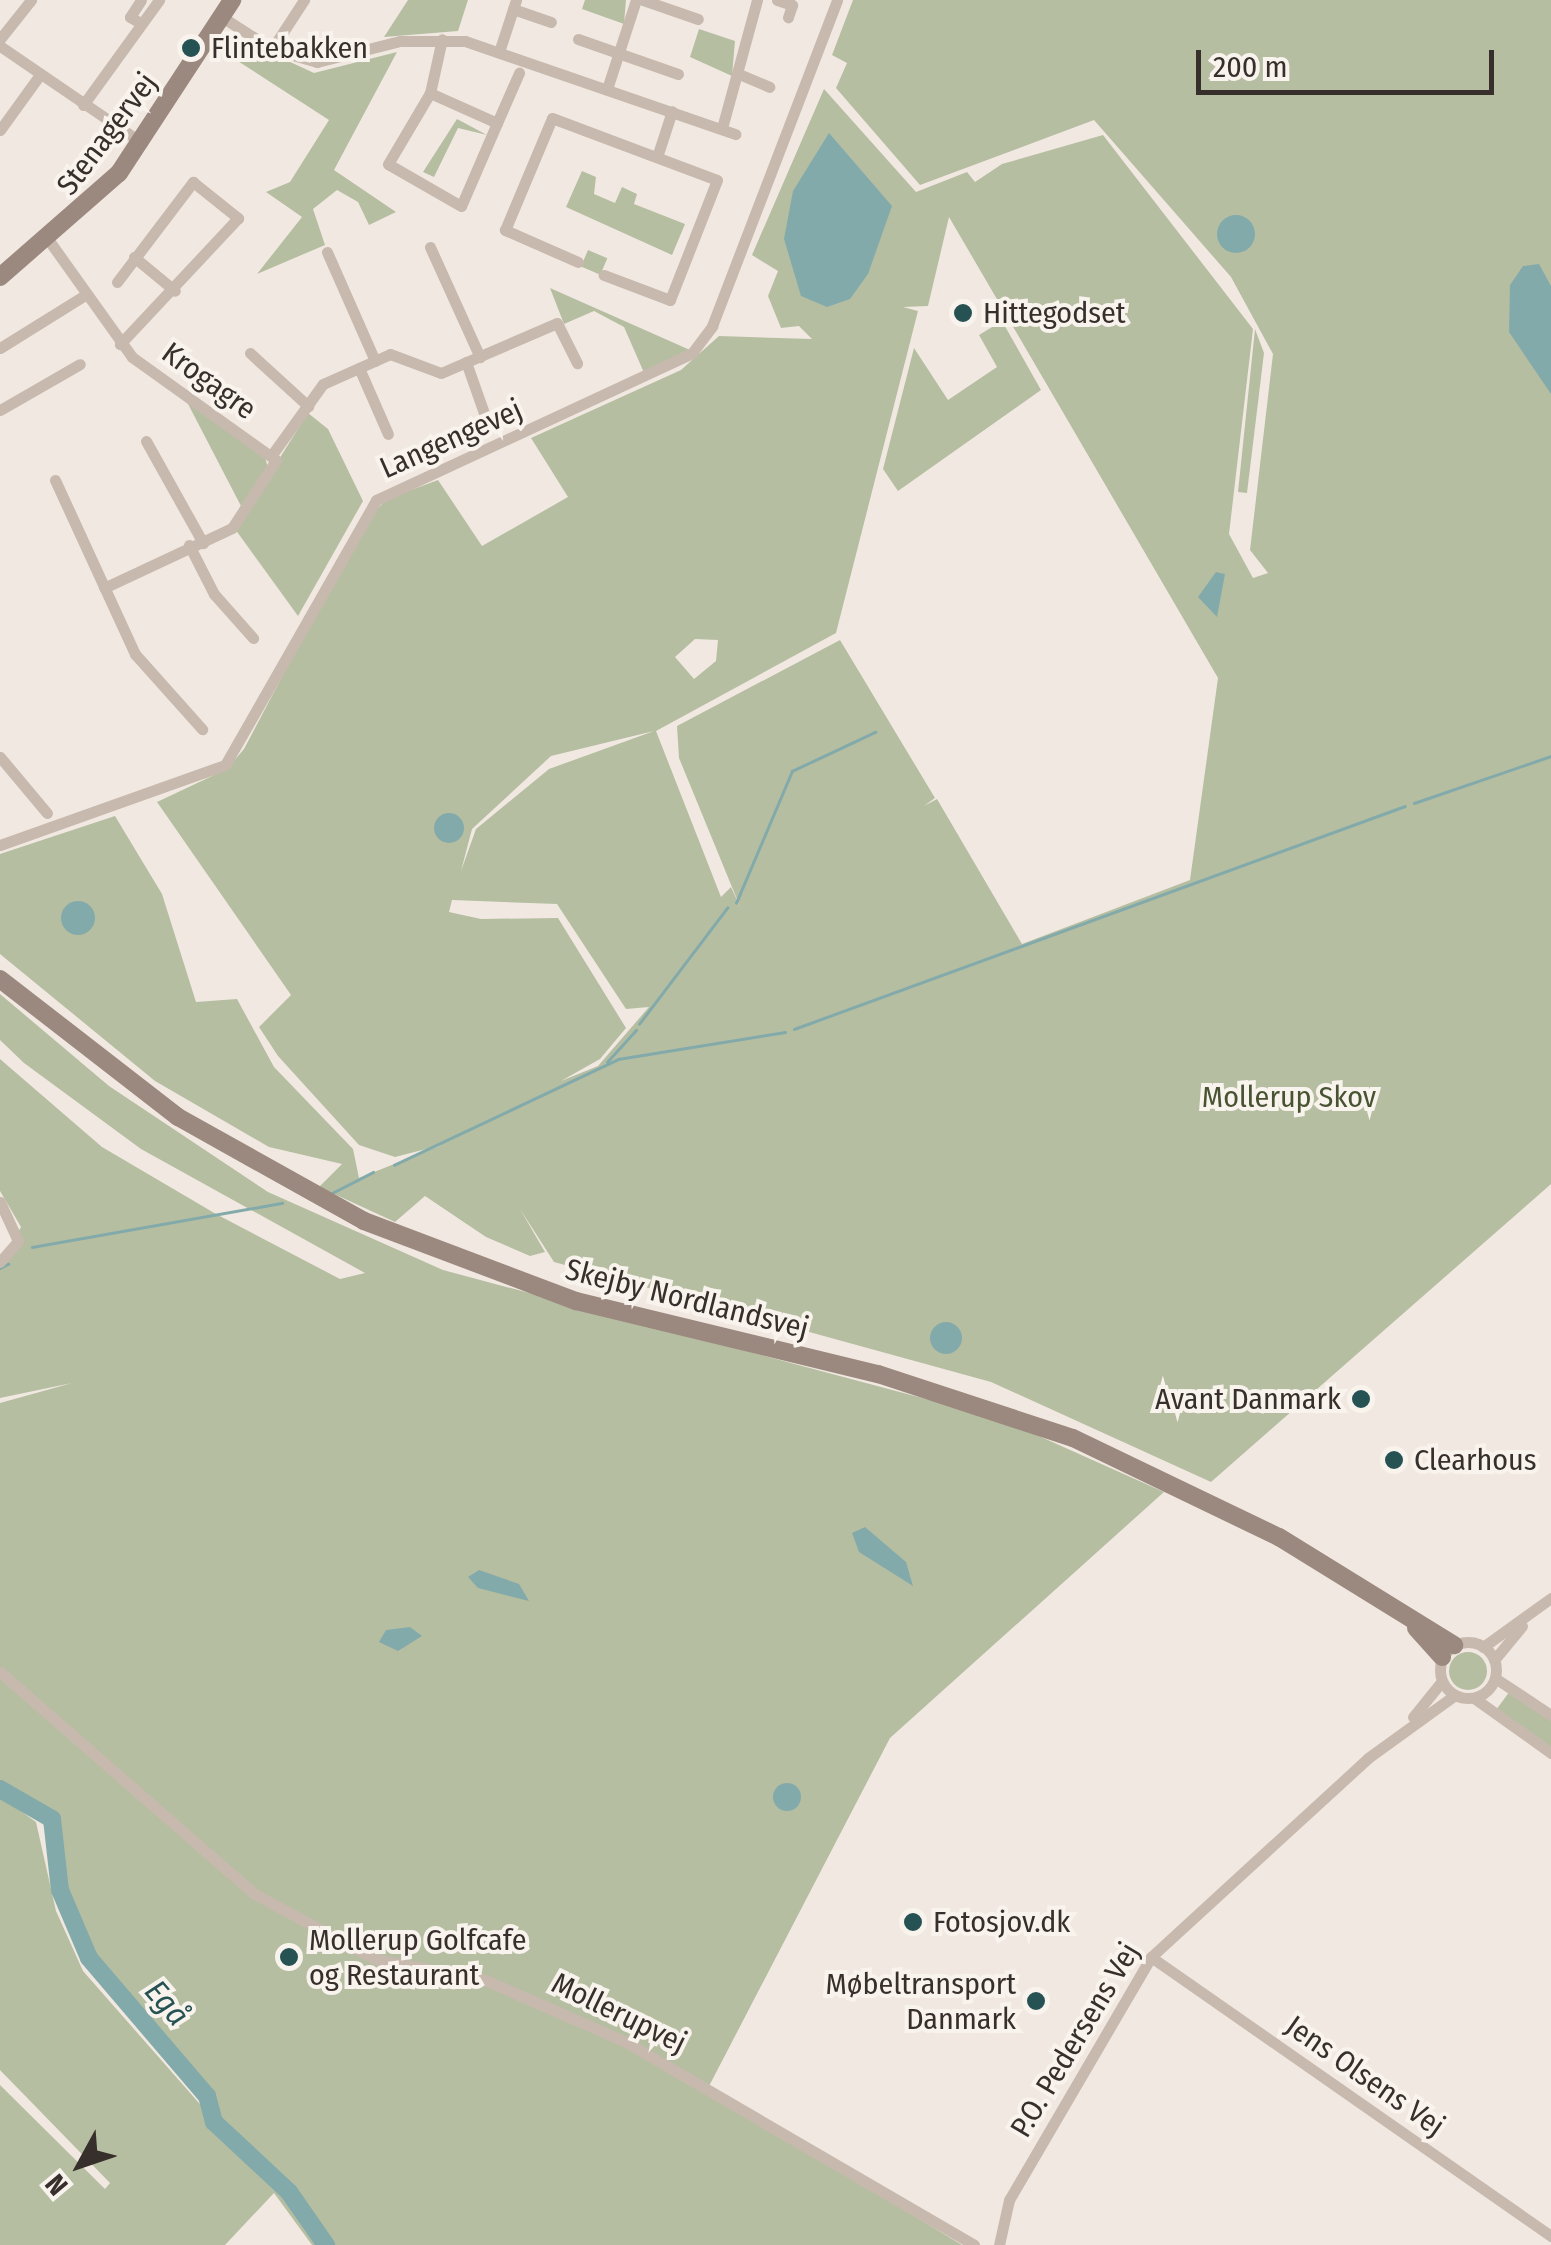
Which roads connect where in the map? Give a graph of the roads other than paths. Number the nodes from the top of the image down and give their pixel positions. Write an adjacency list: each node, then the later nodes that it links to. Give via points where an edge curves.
1 (31, 0): 18 (street)
2 (141, 0): 14 (street, via 130,17)
3 (159, 0): 14 (street, via 143,25)
4 (232, 0): 11 (street, Stenagervej)
5 (304, 0): 19 (street)
6 (640, 0): 13 (street); 21 (street)
7 (756, 0): 24 (street)
8 (777, 0): 12 (street, via 792,5)
9 (837, 0): 69 (street, Langengevej, via 698,347 654,377 376,500 225,765)
10 (515, 4): 15 (street); 20 (street)
11 (222, 17): 19 (street); 35 (street, Stenagervej)
12 (788, 17)
13 (698, 19)
14 (137, 21): 29 (street)
15 (551, 22)
16 (442, 39): 19 (street, via 317,62); 20 (street); 28 (street)
17 (578, 39): 21 (street)
18 (0, 43): 25 (street)
19 (272, 49)
20 (499, 52): 27 (street)
21 (619, 54): 23 (street); 27 (street)
22 (519, 73): 31 (street)
23 (678, 74)
24 (739, 74): 26 (street); 32 (street)
25 (39, 76): 29 (street); 33 (street)
26 (769, 87)
27 (607, 89): 30 (street)
28 (430, 93): 31 (street); 31 (street, via 388,164 462,206)
29 (83, 105): 35 (street)
30 (672, 112): 32 (street); 36 (street)
31 (497, 123)
32 (722, 128): 34 (street)
33 (0, 130)
34 (735, 134)
35 (142, 143): 37 (street, Stenagervej)
36 (658, 154): 41 (street, via 552,118 505,230); 42 (street, via 717,180 670,300)
37 (50, 242): 43 (street, Stenagervej); 46 (street, Krogagre)
38 (430, 247): 50 (street)
39 (327, 252): 51 (street)
40 (134, 257): 44 (street, Krogagre); 45 (street, Krogagre); 45 (street, Krogagre, via 193,182 238,218)
41 (578, 262)
42 (604, 275)
43 (0, 277)
44 (116, 282)
45 (175, 291): 47 (street, Krogagre)
46 (85, 294): 47 (street, Krogagre); 48 (street)
47 (120, 344): 61 (street, Krogagre)
48 (0, 348)
49 (250, 352): 56 (street, Krogagre)
50 (480, 357): 52 (street, Krogagre); 53 (street, Krogagre, via 556,323)
51 (375, 361): 52 (street, Krogagre, via 390,354 441,373); 55 (street, Krogagre)
52 (466, 362): 58 (street)
53 (578, 363)
54 (80, 364): 57 (street)
55 (359, 368): 56 (street, Krogagre, via 324,384); 59 (street)
56 (308, 406): 61 (street, Krogagre)
57 (0, 410)
58 (484, 413)
59 (388, 434)
60 (146, 441): 63 (street)
61 (271, 456): 63 (street, Krogagre, via 232,528)
62 (55, 480): 64 (street)
63 (196, 544): 64 (street, Krogagre); 65 (street, via 214,594)
64 (104, 588): 66 (street, via 135,654)
65 (253, 638)
66 (202, 729)
67 (0, 757): 68 (street)
68 (47, 813)
69 (0, 845)
70 (0, 979): 76 (street, Skejby Nordlandsvej, via 178,1116 364,1221 576,1302 878,1374 1026,1420 1215,1503 1394,1606)
71 (0, 1202): 72 (street, via 18,1242)
72 (0, 1262)
73 (1551, 1598): 74 (street)
74 (1531, 1615): 75 (street); 77 (street)
75 (1484, 1647): 76 (street); 77 (street)
76 (1448, 1651): 80 (street)
77 (1494, 1660): 79 (street)
78 (0, 1672): 88 (street, Mollerupvej, via 253,1893 376,1959 485,1980 624,2041)
79 (1495, 1678): 82 (street); 83 (street)
80 (1442, 1681): 81 (street); 84 (street, P.O. Pedersens Vej)
81 (1455, 1696): 82 (street); 84 (street, P.O. Pedersens Vej)
82 (1474, 1698): 85 (street)
83 (1551, 1716)
84 (1408, 1724): 86 (street, P.O. Pedersens Vej)
85 (1551, 1754)
86 (1151, 1957): 87 (street, Jens Olsens Vej); 89 (street, P.O. Pedersens Vej, via 1009,2200)
87 (1551, 2236)
88 (974, 2245)
89 (999, 2245)

